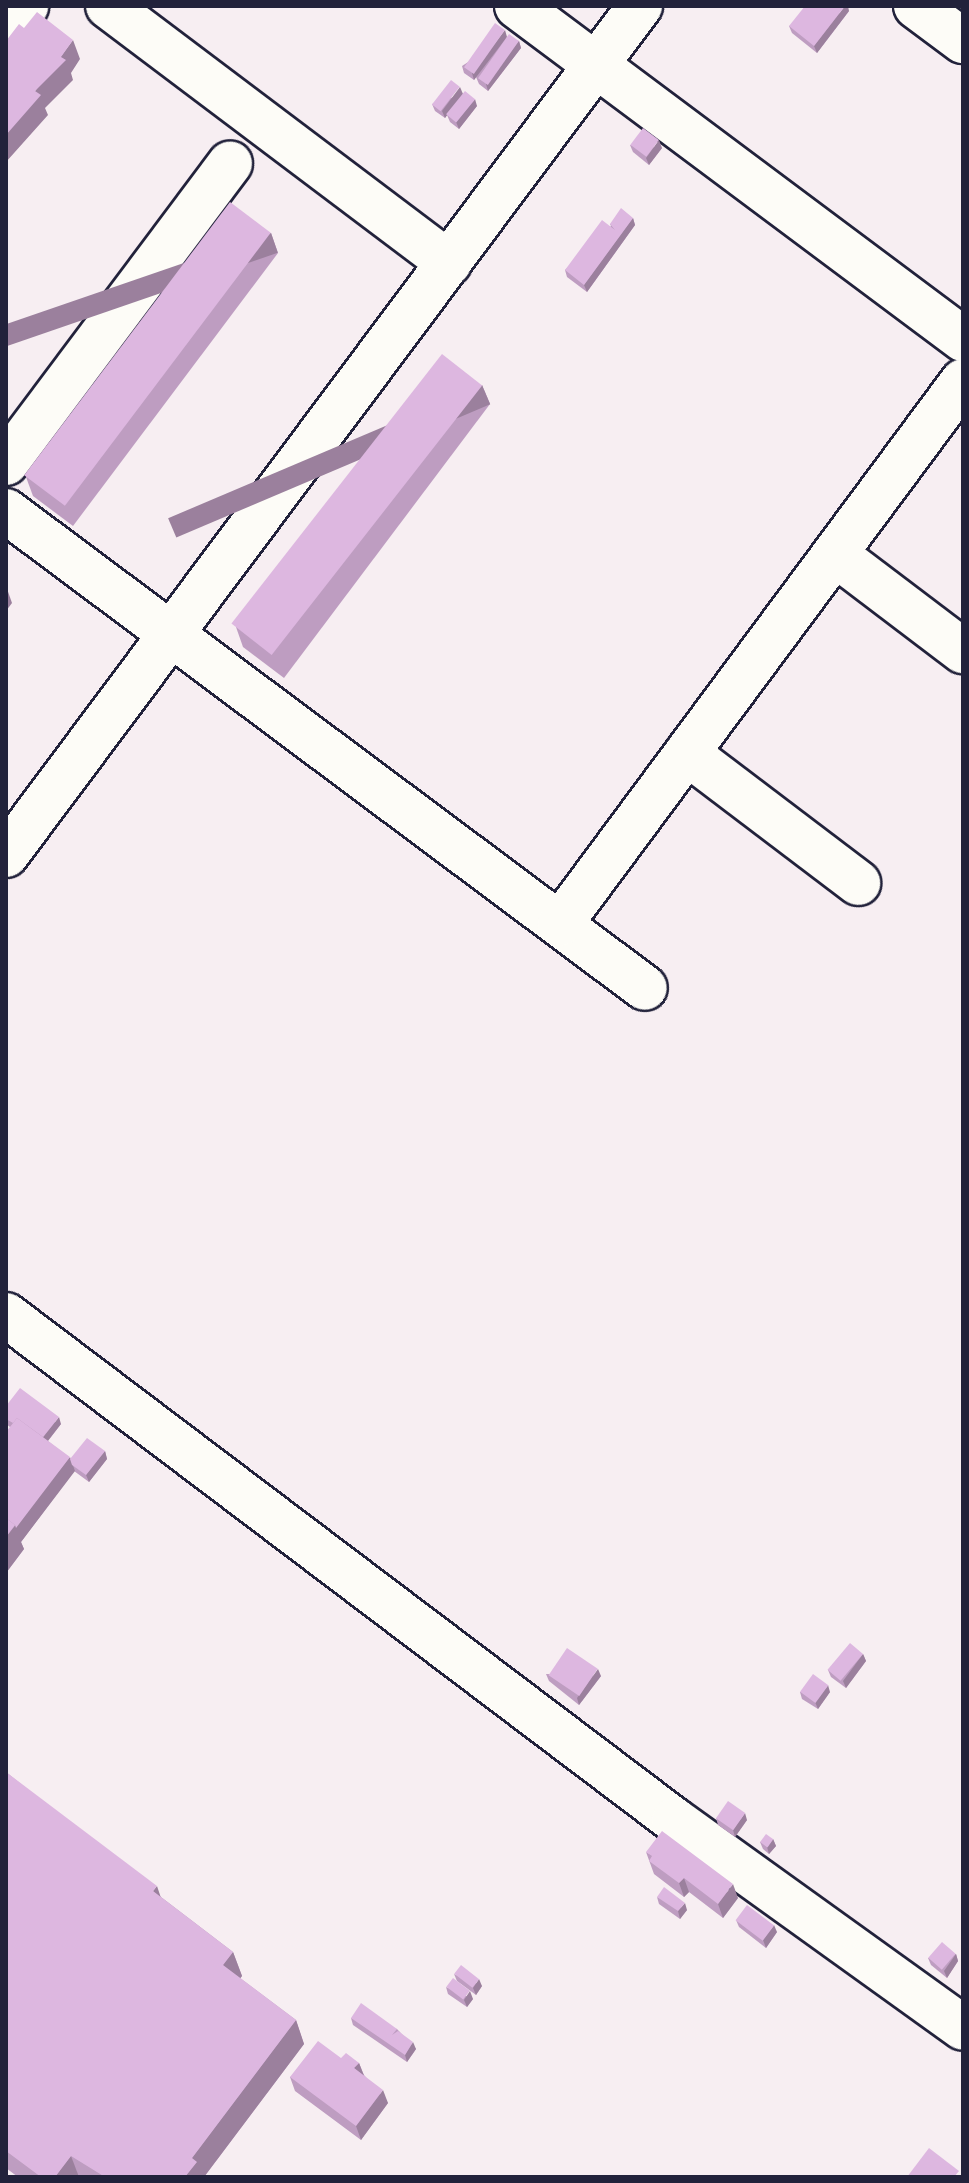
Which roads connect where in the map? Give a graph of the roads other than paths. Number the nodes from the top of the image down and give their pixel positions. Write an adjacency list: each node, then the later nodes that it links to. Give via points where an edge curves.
1 (26, 6): 6 (street)
2 (108, 6): 10 (street)
3 (517, 6): 8 (street)
4 (640, 6): 8 (street)
5 (916, 6): 7 (street)
6 (6, 32)
7 (963, 41)
8 (596, 65): 10 (street); 11 (street)
9 (230, 164): 13 (street)
10 (449, 263): 16 (street)
11 (963, 339)
12 (963, 381): 15 (street)
13 (6, 463)
14 (6, 511): 16 (street)
15 (835, 554): 17 (street); 18 (street)
16 (174, 636): 19 (street); 21 (street)
17 (963, 651)
18 (687, 753): 20 (street); 21 (street)
19 (6, 855)
20 (858, 883)
21 (560, 924): 22 (street)
22 (645, 988)
23 (6, 1315): 24 (street, via 674,1820)
24 (963, 2028)

